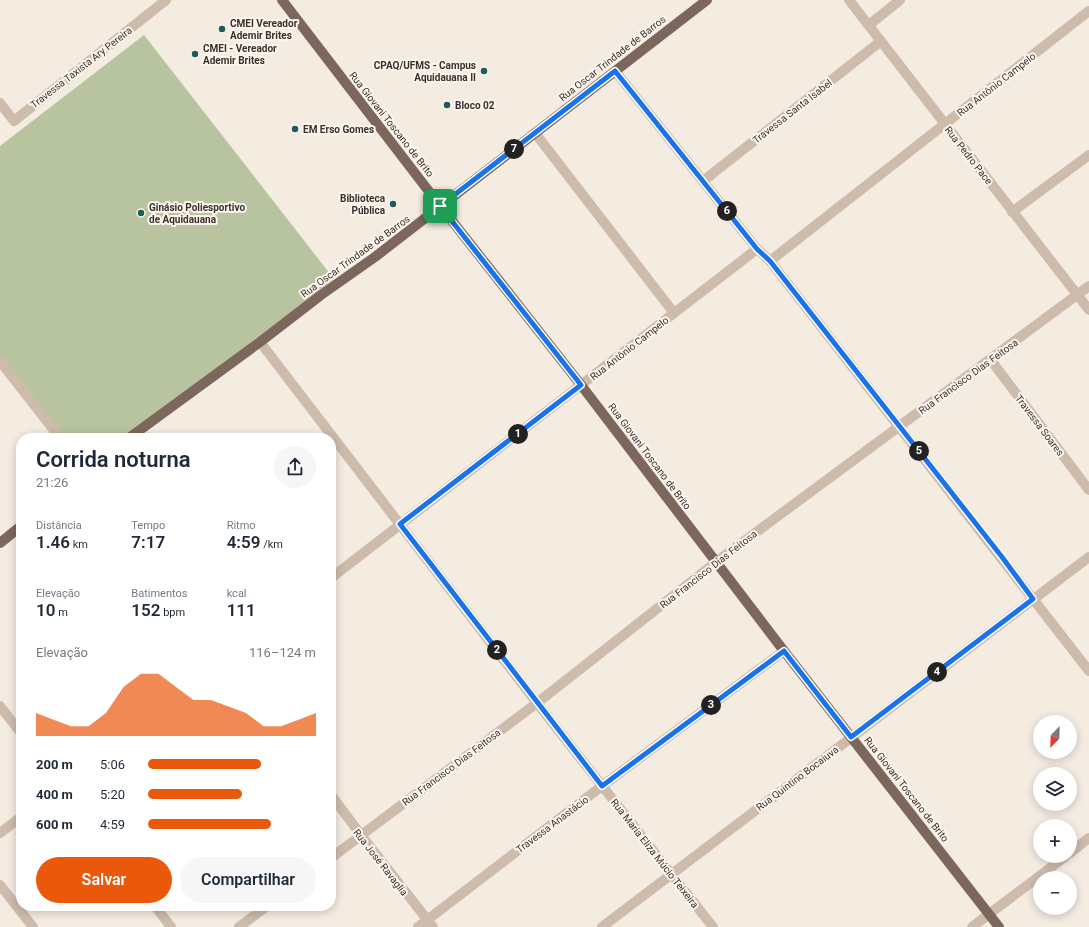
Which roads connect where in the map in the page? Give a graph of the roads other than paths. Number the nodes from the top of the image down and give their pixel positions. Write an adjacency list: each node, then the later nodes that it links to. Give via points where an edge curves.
1 (166, 0): 10 (street, Travessa Taxista Ary Pereira, via 14,121)
2 (282, 0): 15 (main road, Rua Giovani Toscano de Brito)
3 (707, 0): 9 (main road, Rua Oscar Trindade de Barros)
4 (849, 0): 7 (street, Rua Pedro Pace)
5 (900, 0): 7 (street)
6 (1089, 11): 11 (street, Rua Antônio Campelo)
7 (869, 25): 8 (street, Rua Pedro Pace)
8 (881, 41): 11 (street, Rua Pedro Pace); 14 (street, Travessa Santa Isabel)
9 (615, 71): 12 (main road, Rua Oscar Trindade de Barros); 14 (street)
10 (0, 103)
11 (945, 124): 16 (street, Rua Pedro Pace); 18 (street, Rua Antônio Campelo)
12 (535, 133): 15 (main road, Rua Oscar Trindade de Barros); 22 (street)
13 (1089, 155): 16 (street)
14 (703, 181): 17 (street)
15 (440, 206): 23 (main road, Rua Oscar Trindade de Barros); 26 (main road, Rua Giovani Toscano de Brito)
16 (1012, 212): 20 (street, Rua Pedro Pace)
17 (757, 249): 18 (street); 22 (street, Rua Antônio Campelo)
18 (770, 261): 27 (street)
19 (1089, 286): 20 (street, Rua Francisco Dias Feitosa)
20 (1077, 295): 21 (street, Rua Pedro Pace); 24 (street, Rua Francisco Dias Feitosa)
21 (1089, 310)
22 (674, 313): 26 (street, Rua Antônio Campelo)
23 (260, 342): 29 (main road, Rua Oscar Trindade de Barros); 30 (street, Rua Maria Eliza Múcio Teixeira)
24 (990, 359): 27 (street, Rua Francisco Dias Feitosa); 32 (street, Travessa Soares)
25 (0, 360): 28 (street)
26 (581, 385): 33 (street, Rua Antônio Campelo); 37 (main road, Rua Giovani Toscano de Brito)
27 (900, 426): 37 (street, Rua Francisco Dias Feitosa); 39 (street)
28 (56, 433)
29 (136, 433)
30 (330, 433)
31 (336, 441): 33 (street, Rua Maria Eliza Múcio Teixeira)
32 (1089, 490)
33 (400, 524): 38 (street, Rua Antônio Campelo); 42 (street, Rua Maria Eliza Múcio Teixeira)
34 (16, 530): 35 (main road)
35 (0, 543)
36 (1089, 557): 39 (street, Rua Quintino Bocaiuva)
37 (716, 562): 40 (main road, Rua Giovani Toscano de Brito); 42 (street, Rua Francisco Dias Feitosa)
38 (336, 574)
39 (1033, 599): 41 (street); 45 (street, Rua Quintino Bocaiuva)
40 (784, 651): 45 (main road, Rua Giovani Toscano de Brito); 46 (street, Travessa Anastácio)
41 (1089, 671)
42 (537, 702): 46 (street, Rua Maria Eliza Múcio Teixeira); 50 (street, Rua Francisco Dias Feitosa)
43 (0, 706): 44 (street)
44 (16, 727)
45 (851, 737): 55 (street, Rua Quintino Bocaiuva); 61 (main road, Rua Giovani Toscano de Brito)
46 (602, 786): 55 (street, Rua Maria Eliza Múcio Teixeira); 62 (street, Travessa Anastácio)
47 (336, 802): 50 (street, Rua José Ravaglia)
48 (16, 821): 49 (street)
49 (0, 833)
50 (360, 835): 53 (street, Rua Francisco Dias Feitosa); 62 (street, Rua José Ravaglia)
51 (1089, 838): 52 (street)
52 (1077, 847)
53 (336, 854)
54 (1057, 863): 61 (street)
55 (671, 874): 67 (street, Rua Quintino Bocaiuva); 68 (street, Rua Maria Eliza Múcio Teixeira)
56 (0, 885): 57 (street)
57 (16, 905)
58 (20, 911): 63 (street)
59 (159, 911): 64 (street)
60 (260, 911): 65 (street)
61 (989, 914): 69 (street); 70 (main road, Rua Giovani Toscano de Brito)
62 (430, 923): 66 (street, Travessa Anastácio)
63 (33, 927)
64 (171, 927)
65 (239, 927)
66 (418, 927)
67 (602, 927)
68 (713, 927)
69 (972, 927)
70 (999, 927)

